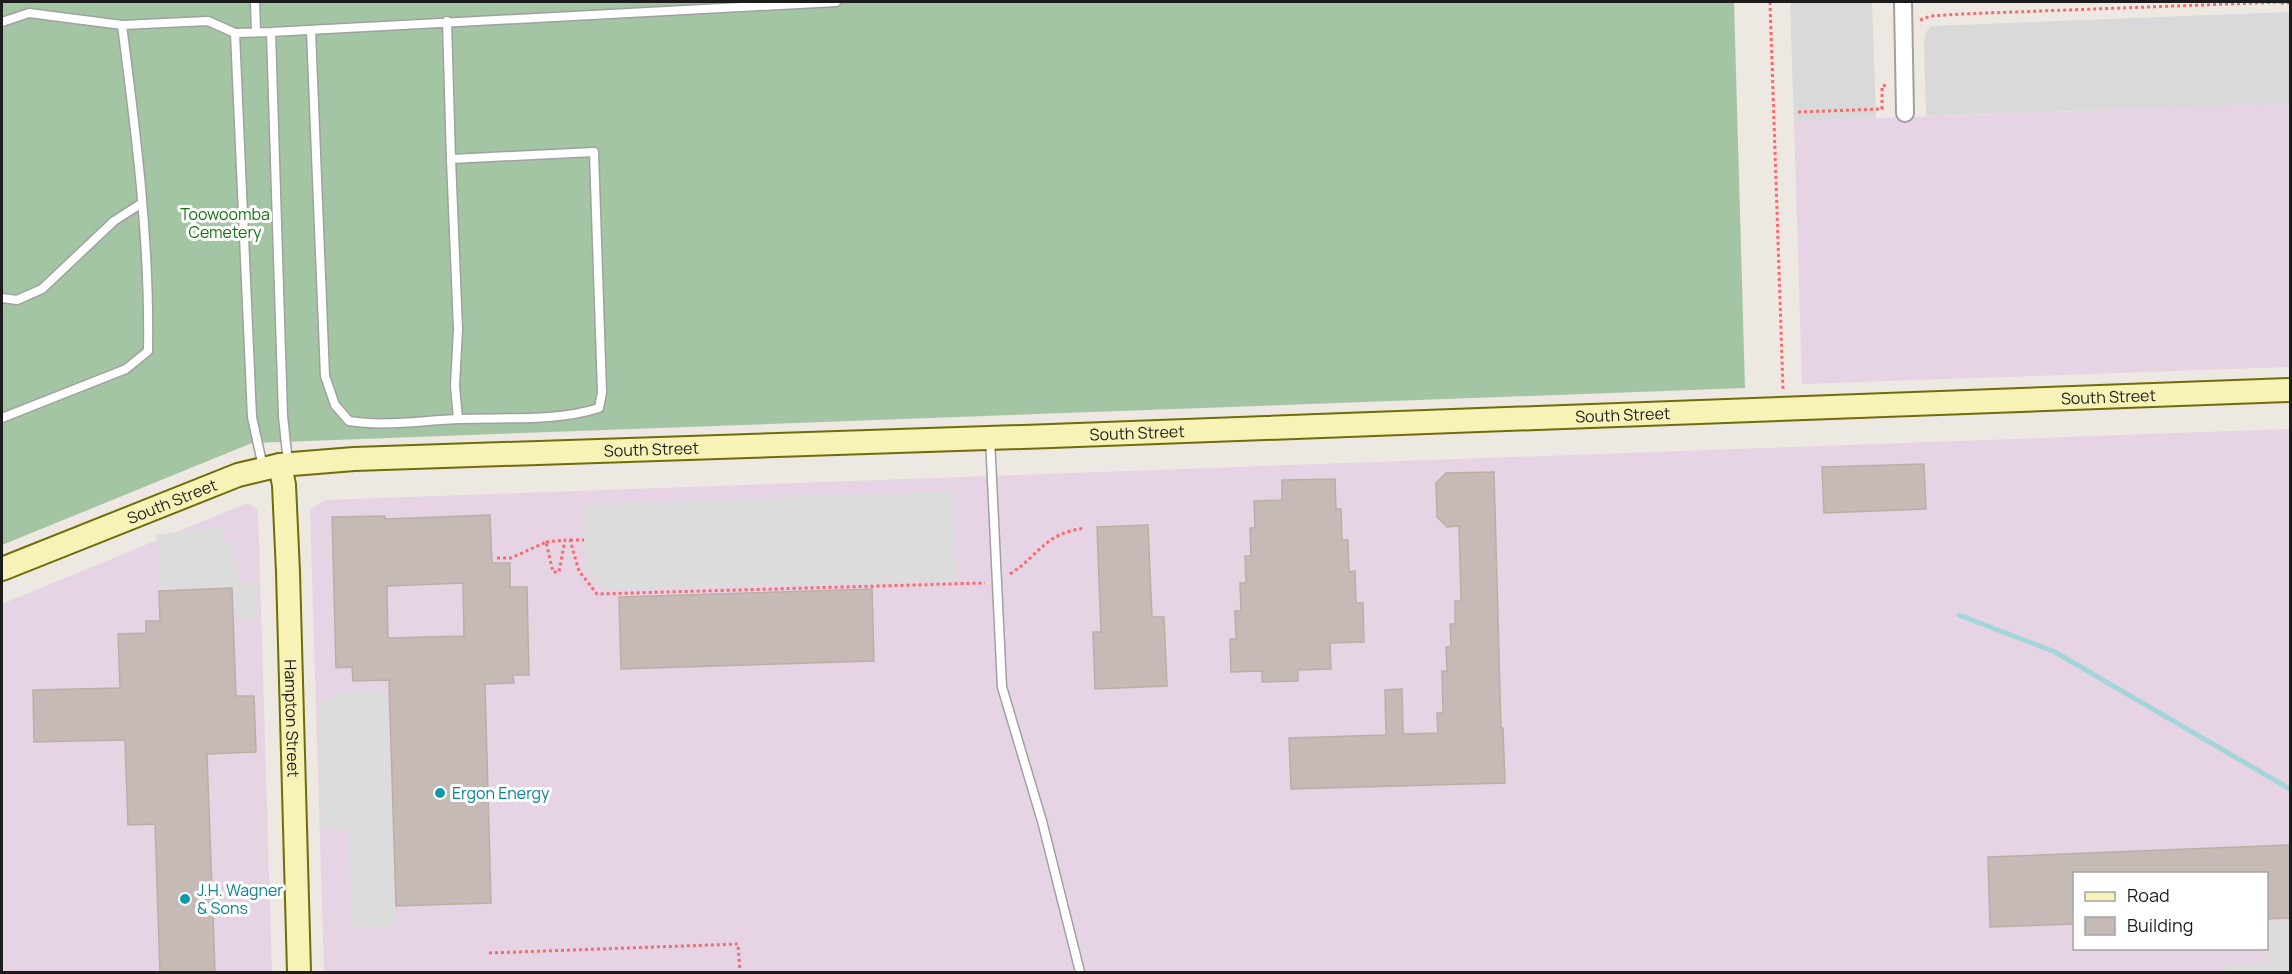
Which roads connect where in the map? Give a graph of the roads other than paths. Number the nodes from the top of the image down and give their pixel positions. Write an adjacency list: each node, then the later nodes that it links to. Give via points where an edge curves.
1 (255, 2): 8 (lane)
2 (836, 2): 4 (lane)
3 (1903, 2): 11 (street)
4 (447, 21): 7 (lane); 12 (lane)
5 (2, 22): 6 (lane, via 29,13)
6 (122, 25): 10 (lane, via 208,21); 13 (lane, via 142,174)
7 (311, 30): 9 (lane); 17 (lane, via 325,376 335,405 349,421 370,425)
8 (256, 31): 9 (lane); 10 (lane)
9 (271, 32): 19 (lane, via 283,416)
10 (235, 33): 19 (lane, via 252,417)
11 (1905, 113)
12 (451, 159): 17 (lane); 17 (lane, via 594,152 602,392 599,408 578,415)
13 (142, 203): 14 (lane, via 114,221 42,290 17,300); 16 (lane, via 148,351 126,369)
14 (2, 298)
15 (2290, 390): 18 (street, South Street)
16 (2, 418)
17 (458, 419)
18 (990, 438): 19 (street, South Street, via 354,459); 22 (lane, via 1002,687 1042,821)
19 (277, 465): 20 (street, South Street, via 238,475); 21 (street, Hampton Street, via 284,485)
20 (2, 569)
21 (299, 972)
22 (1080, 972)

